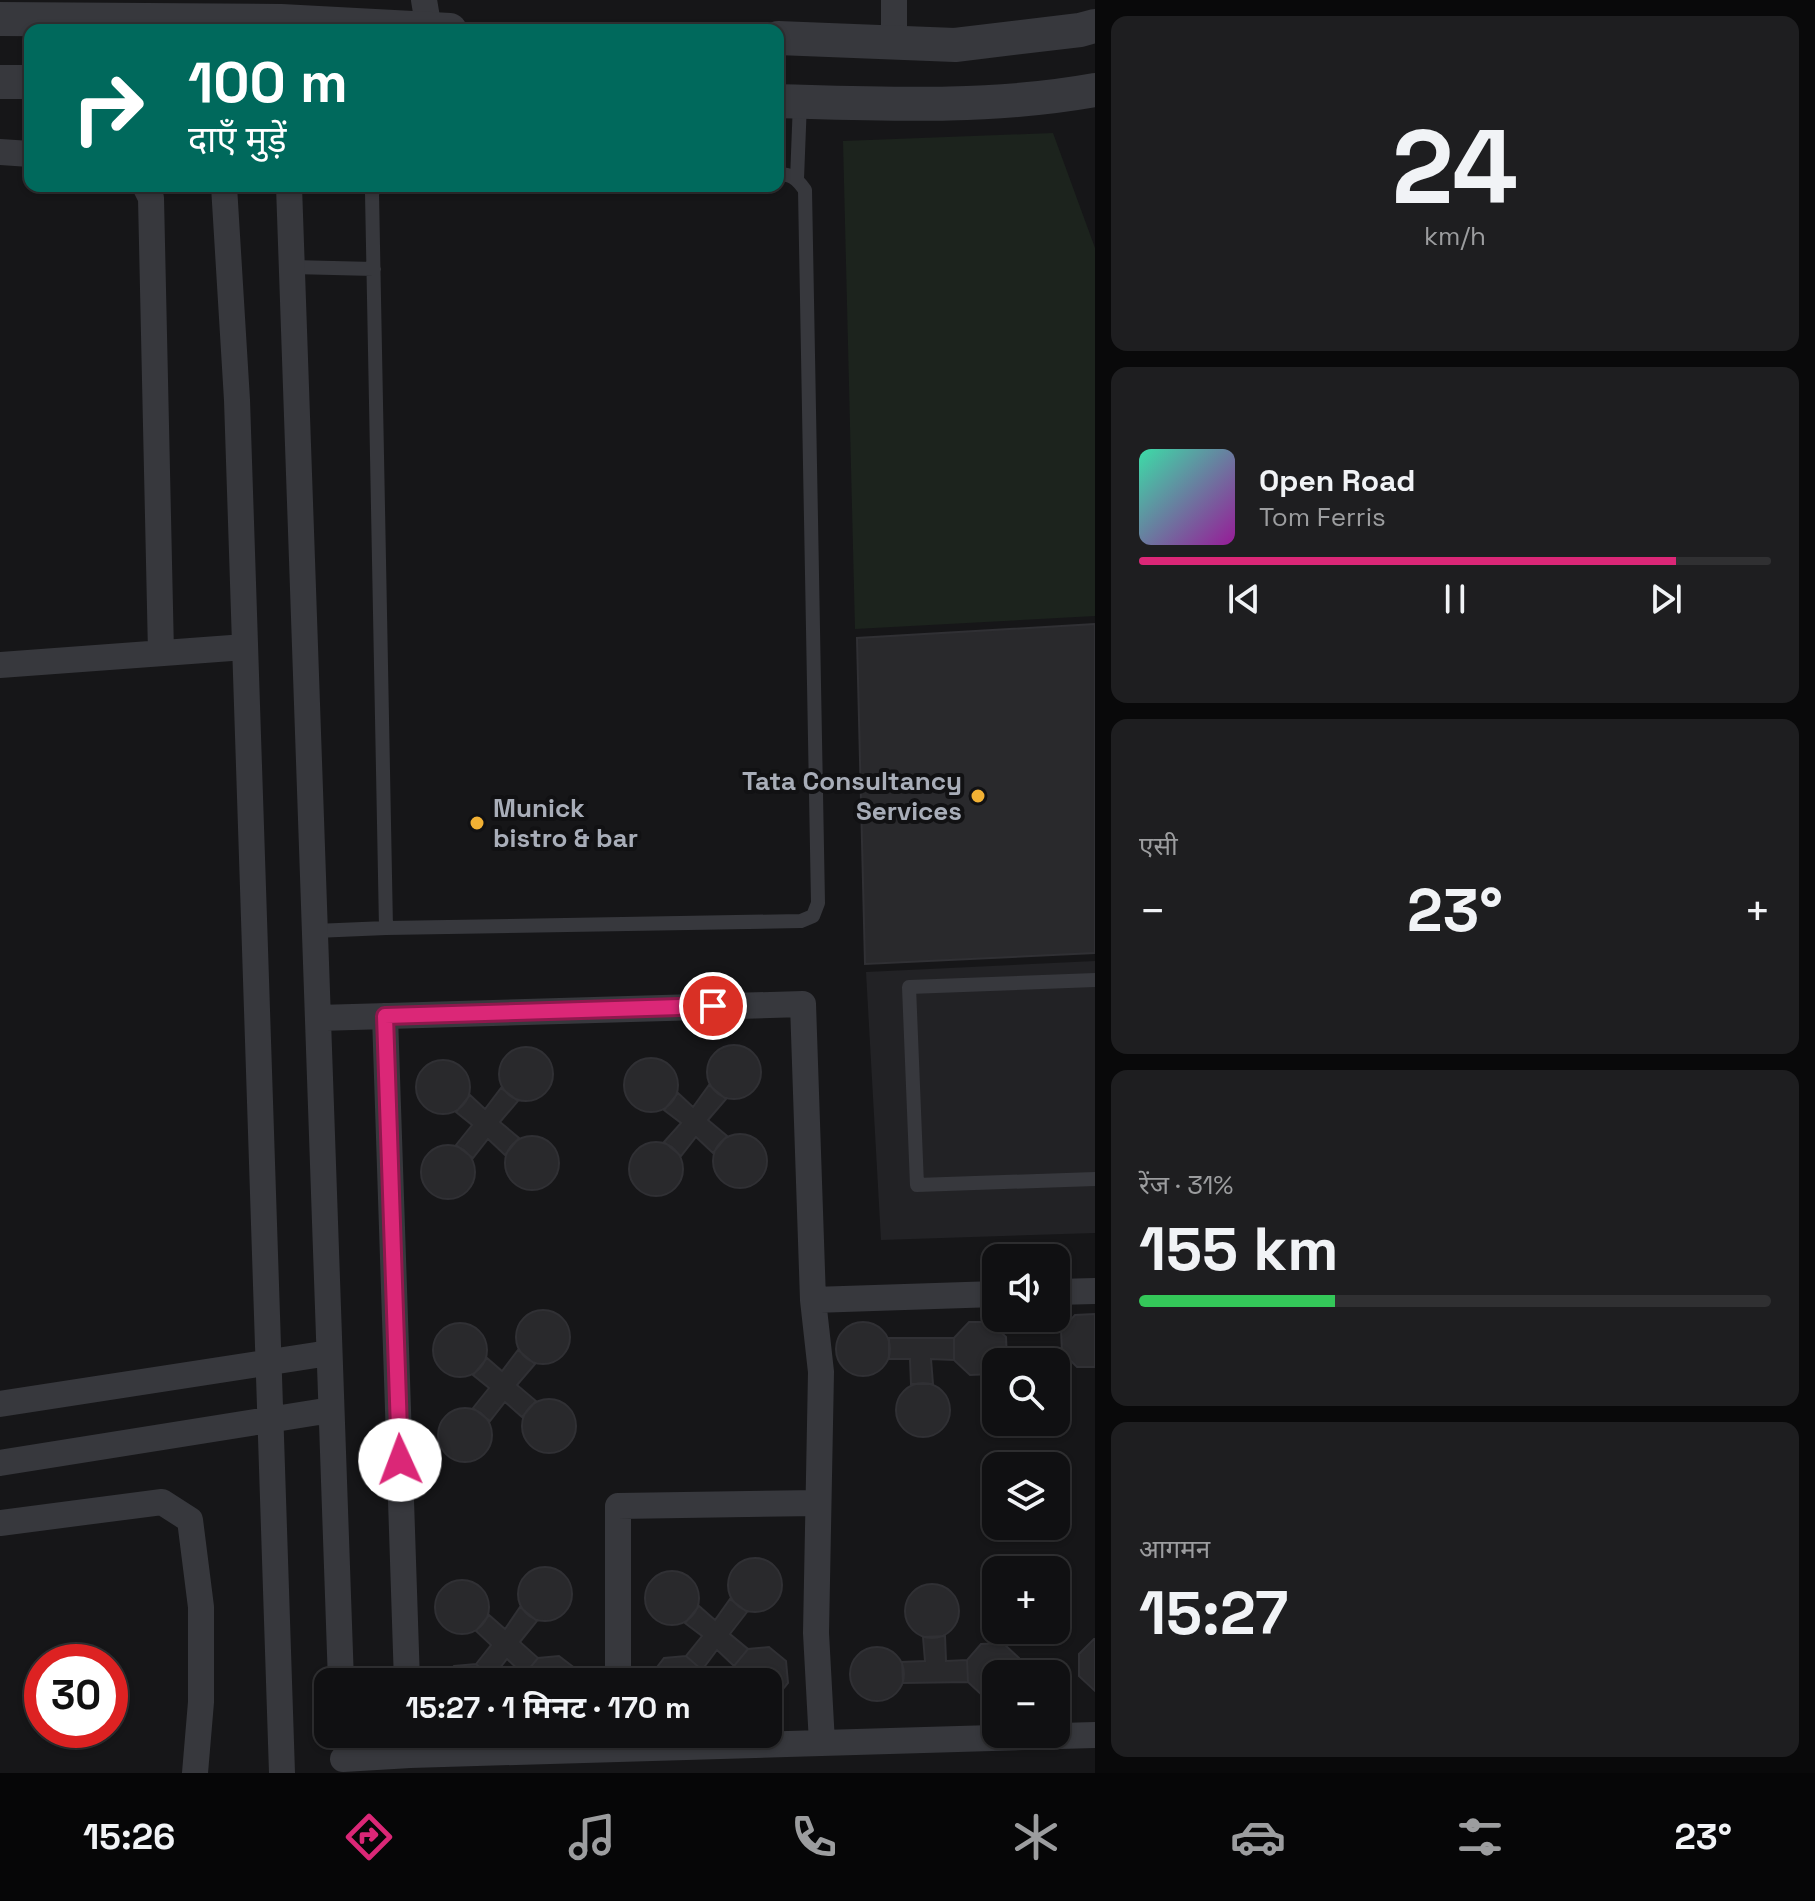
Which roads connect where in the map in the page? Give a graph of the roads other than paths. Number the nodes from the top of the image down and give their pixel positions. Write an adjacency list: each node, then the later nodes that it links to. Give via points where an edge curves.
1 (424, 0): 7 (street)
2 (894, 0): 10 (street)
3 (124, 10): 4 (street); 5 (street)
4 (200, 16): 6 (street)
5 (0, 19)
6 (331, 24)
7 (428, 24)
8 (1095, 26): 10 (street, via 955,45)
9 (784, 38): 10 (street)
10 (894, 42)
11 (0, 82): 12 (street)
12 (24, 82)
13 (1095, 90): 14 (street, via 1038,100 919,105)
14 (789, 101): 18 (lane)
15 (0, 152): 16 (street)
16 (24, 154)
17 (784, 174): 18 (lane)
18 (797, 179): 28 (lane, via 805,190 818,903 813,916 801,921)
19 (148, 192): 26 (street)
20 (224, 192): 25 (street)
21 (289, 192): 23 (street)
22 (373, 192): 24 (lane)
23 (292, 267): 24 (lane); 29 (street)
24 (374, 269): 28 (lane)
25 (245, 647): 26 (street); 39 (street)
26 (161, 653): 27 (street)
27 (0, 665)
28 (386, 928): 29 (lane)
29 (315, 931): 32 (street)
30 (1095, 980): 33 (lane, via 909,987 917,1185)
31 (385, 1016): 32 (street); 37 (street, via 803,1004); 47 (street)
32 (318, 1018): 38 (street)
33 (1095, 1179)
34 (1095, 1291): 35 (street)
35 (1070, 1292)
36 (982, 1294): 37 (street)
37 (813, 1300): 44 (street, via 821,1372)
38 (329, 1353): 39 (street); 41 (street)
39 (268, 1362): 40 (street); 42 (street)
40 (0, 1404)
41 (331, 1410): 42 (street); 46 (street)
42 (271, 1419): 43 (street); 55 (street)
43 (0, 1463)
44 (818, 1503): 48 (street, via 618,1506); 51 (street, via 816,1633)
45 (0, 1523): 54 (street, via 162,1502 190,1520 201,1607)
46 (340, 1668)
47 (407, 1668)
48 (618, 1668)
49 (1095, 1735): 51 (street)
50 (782, 1743): 51 (street)
51 (822, 1743)
52 (389, 1748): 53 (street)
53 (343, 1755)
54 (195, 1773)
55 (282, 1773)

